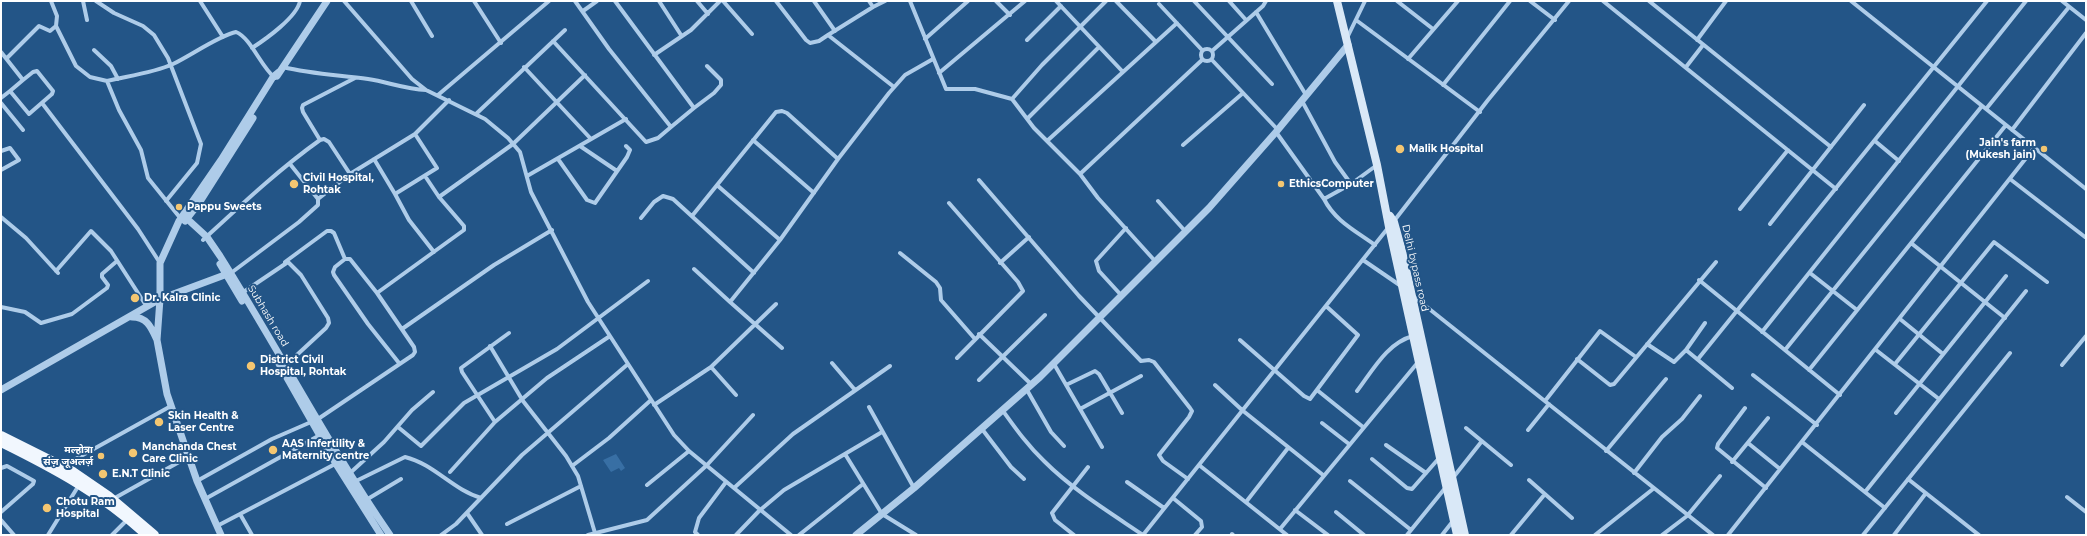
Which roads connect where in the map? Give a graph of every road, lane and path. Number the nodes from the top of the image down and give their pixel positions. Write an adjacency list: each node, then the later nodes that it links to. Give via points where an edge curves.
1 (51, 1): 63 (street, via 57,16)
2 (83, 1): 57 (street)
3 (96, 1): 47 (street)
4 (200, 1): 73 (street)
5 (300, 1): 84 (street, via 288,20)
6 (326, 1): 102 (street)
7 (344, 1): 112 (street, via 412,79)
8 (411, 1): 72 (street)
9 (474, 1): 81 (street)
10 (549, 1): 81 (street)
11 (575, 1): 53 (street)
12 (597, 1): 53 (street)
13 (615, 1): 89 (street)
14 (659, 1): 70 (street)
15 (697, 1): 55 (street)
16 (720, 1): 55 (street)
17 (723, 1): 69 (street)
18 (776, 1): 71 (street, via 810,43)
19 (814, 1): 67 (street)
20 (868, 1): 51 (street)
21 (885, 1): 51 (street)
22 (910, 1): 75 (street)
23 (968, 1): 75 (street)
24 (996, 1): 56 (street)
25 (1025, 1): 56 (street)
26 (1056, 1): 49 (street)
27 (1106, 1): 64 (street)
28 (1116, 1): 79 (street)
29 (1194, 1): 74 (street)
30 (1229, 1): 58 (street)
31 (1266, 1): 54 (street)
32 (1337, 1): 80 (main road, Delhi bypass road)
33 (1366, 1): 59 (street)
34 (1397, 1): 50 (street)
35 (1408, 1): 50 (street)
36 (1458, 1): 65 (street)
37 (1510, 1): 109 (street)
38 (1530, 1): 60 (street)
39 (1569, 1): 60 (street)
40 (1603, 1): 98 (street)
41 (1649, 1): 77 (street)
42 (1726, 1): 77 (street)
43 (1851, 1): 99 (street)
44 (1987, 1): 99 (street)
45 (2026, 1): 111 (street)
46 (2062, 1): 52 (street)
47 (101, 3): 95 (street, via 149,30)
48 (1158, 4): 62 (street)
49 (1061, 6): 64 (street); 76 (street)
50 (1404, 6): 65 (street)
51 (873, 7): 67 (street)
52 (2069, 7): 61 (street); 126 (street)
53 (583, 11): 132 (street, via 609,49)
54 (1256, 12): 58 (street); 117 (street)
55 (708, 14): 70 (street)
56 (1010, 15): 101 (street)
57 (87, 20)
58 (1246, 20): 74 (street)
59 (1356, 20): 80 (street); 92 (street)
60 (1555, 20): 127 (street)
61 (2086, 20)
62 (1177, 24): 79 (street); 86 (street)
63 (56, 26): 90 (street, via 50,31 40,26); 107 (street, via 76,66 90,77)
64 (1080, 27): 83 (street); 118 (street)
65 (1434, 29): 92 (street)
66 (565, 30): 78 (street)
67 (835, 31): 71 (street)
68 (2086, 33): 134 (street)
69 (752, 34)
70 (681, 35): 89 (street)
71 (828, 35): 110 (street)
72 (432, 36)
73 (223, 37): 84 (street, via 233,33 240,34); 95 (street)
74 (1227, 37): 87 (street); 108 (street)
75 (925, 39): 91 (street)
76 (1026, 40)
77 (1697, 40): 82 (street)
78 (553, 41): 97 (street); 103 (street)
79 (1156, 42): 100 (street)
80 (1347, 42): 117 (street); 155 (main road, Delhi bypass road)
81 (501, 43): 115 (street)
82 (1703, 45): 98 (street); 146 (street)
83 (1099, 47): 100 (street); 129 (street)
84 (252, 48): 102 (street)
85 (94, 50): 105 (street, via 111,66)
86 (1202, 50): 87 (street); 93 (street)
87 (1212, 51): 94 (street)
88 (1, 52): 90 (street)
89 (654, 55): 125 (street)
90 (7, 58): 106 (street)
91 (933, 59): 101 (street); 110 (street, via 905,75)
92 (1408, 59): 109 (street)
93 (1202, 60): 94 (street); 160 (street)
94 (1212, 60): 114 (street)
95 (170, 65): 105 (street); 174 (street, via 201,144 196,163)
96 (707, 66): 125 (street, via 721,80 721,85)
97 (524, 67): 120 (street); 128 (street)
98 (1686, 67): 148 (street)
99 (1934, 68): 111 (street); 141 (street)
100 (1123, 72): 140 (street)
101 (939, 73): 118 (street, via 944,86 950,90 975,89)
102 (278, 74): 104 (street); 181 (street)
103 (585, 75): 120 (street); 130 (street)
104 (356, 78): 112 (street); 138 (street, via 303,105 302,108)
105 (118, 79): 107 (street)
106 (23, 80): 113 (street); 122 (street, via 37,72 52,89 52,94)
107 (107, 82): 174 (street, via 141,150 148,178)
108 (1272, 84)
109 (1443, 85): 127 (street)
110 (894, 87): 152 (street)
111 (1959, 87): 124 (street); 153 (street)
112 (426, 90): 115 (street)
113 (10, 91): 116 (street); 122 (street, via 28,114)
114 (1243, 93): 135 (street); 143 (street)
115 (438, 94): 119 (street)
116 (1, 98)
117 (1304, 98): 135 (street); 165 (street, via 1335,162)
118 (1012, 99): 129 (street)
119 (449, 100): 128 (street); 136 (street)
120 (557, 102): 137 (street); 142 (street)
121 (1, 103): 133 (street)
122 (42, 103): 200 (street)
123 (1864, 106): 146 (street)
124 (1982, 106): 126 (street); 214 (street)
125 (694, 108): 132 (street)
126 (1986, 109): 131 (street)
127 (1480, 112): 182 (street)
128 (476, 114): 142 (street)
129 (1028, 118): 140 (street)
130 (626, 119): 132 (street, via 646,142 658,138); 137 (street)
131 (2006, 125): 134 (street); 191 (street)
132 (671, 127)
133 (23, 130)
134 (2012, 130): 147 (street)
135 (1277, 131): 173 (street); 186 (street)
136 (415, 134): 150 (street); 161 (street, via 437,168)
137 (591, 139): 144 (street)
138 (320, 140): 154 (street); 159 (street, via 329,142)
139 (753, 140): 152 (street, via 776,112 782,111); 166 (street); 169 (street)
140 (1047, 141): 160 (street)
141 (1875, 141): 153 (street); 167 (street)
142 (514, 144): 162 (street, via 520,152); 171 (street)
143 (1183, 145)
144 (580, 146): 151 (street); 158 (street)
145 (626, 146): 158 (street, via 630,150 629,153)
146 (1831, 147): 157 (street)
147 (2034, 148): 163 (street); 168 (street)
148 (1788, 150): 157 (street); 177 (street)
149 (1, 151): 156 (street, via 10,148 19,160)
150 (374, 159): 159 (street); 170 (street)
151 (558, 159): 158 (street, via 592,204 597,201); 162 (street)
152 (838, 159): 169 (street)
153 (1899, 161): 206 (street)
154 (290, 164): 172 (street); 189 (street, via 242,203)
155 (1377, 165): 165 (street); 182 (main road, Delhi bypass road)
156 (1, 170)
157 (1813, 170): 167 (street); 183 (street)
158 (617, 172)
159 (350, 174): 172 (street)
160 (1080, 174): 184 (street)
161 (425, 176): 170 (street); 171 (street)
162 (527, 176): 185 (street, via 531,192)
163 (2010, 179): 188 (street); 203 (street)
164 (979, 180): 187 (street)
165 (1351, 184): 173 (street)
166 (718, 186): 178 (street); 190 (street)
167 (1836, 189): 228 (street)
168 (2086, 189)
169 (814, 193): 190 (street)
170 (395, 194): 193 (street, via 409,220)
171 (439, 197): 193 (street, via 464,226 464,230)
172 (318, 199): 207 (street, via 318,204 310,213)
173 (1324, 199): 192 (street, via 1336,217)
174 (166, 201): 181 (street)
175 (1158, 201): 186 (street)
176 (949, 203): 202 (street)
177 (1740, 209)
178 (692, 216): 180 (street, via 673,199 663,196); 205 (street)
179 (1, 217): 197 (street, via 26,238 57,272 91,230)
180 (640, 218)
181 (182, 219): 189 (street, Subhash road); 200 (street)
182 (1392, 224): 192 (street); 213 (main road, Delhi bypass road); 218 (main road, Delhi bypass road)
183 (1770, 224)
184 (1126, 228): 198 (street); 219 (street, via 1096,261 1099,271)
185 (552, 230): 234 (street); 238 (street, via 494,265)
186 (1185, 232): 198 (street)
187 (1029, 237): 202 (street); 231 (street)
188 (2085, 237)
189 (205, 238): 207 (street, Subhash road)
190 (780, 240): 205 (street)
191 (1911, 243): 203 (street); 227 (street)
192 (1376, 244): 196 (street)
193 (434, 252): 216 (street)
194 (900, 253): 247 (street, via 936,282 940,288 941,300)
195 (345, 259): 201 (street, via 334,233 327,231); 216 (street, via 350,259); 263 (street, via 335,267 334,275)
196 (1363, 260): 213 (street); 224 (street)
197 (117, 261): 225 (street, via 102,274 107,288 72,314 41,323 25,312); 226 (street)
198 (1155, 261): 219 (street)
199 (1716, 262): 209 (street)
200 (160, 263): 220 (street)
201 (285, 263): 217 (street); 268 (street, via 291,264 298,271 329,323 319,336)
202 (1000, 263): 241 (street, via 1023,291)
203 (1941, 267): 212 (street); 235 (street)
204 (694, 269): 221 (street)
205 (754, 273): 221 (street)
206 (1810, 273): 214 (street); 239 (street)
207 (228, 274): 217 (street, Subhash road); 220 (street)
208 (2006, 276): 222 (street)
209 (1699, 280): 228 (street); 249 (street)
210 (648, 281): 234 (street)
211 (2047, 282): 212 (street, via 1996,242)
212 (1961, 283): 222 (street); 242 (street)
213 (1402, 287): 244 (main road, Delhi bypass road)
214 (1833, 291): 227 (street); 253 (street)
215 (2026, 291): 233 (street)
216 (377, 293): 238 (street)
217 (240, 294): 232 (street, Subhash road)
218 (1411, 294): 297 (street); 363 (main road, Delhi bypass road)
219 (1121, 295): 231 (street)
220 (160, 299): 226 (street); 246 (street)
221 (730, 302): 237 (street)
222 (1985, 302): 233 (street); 256 (street)
223 (776, 304): 237 (street)
224 (1326, 306): 272 (street); 286 (street, via 1358,336)
225 (1, 307)
226 (147, 307): 230 (street)
227 (1858, 310): 273 (street)
228 (1738, 312): 239 (street); 261 (street)
229 (1045, 315): 259 (street)
230 (132, 317): 246 (street, via 145,320); 284 (street, via 56,357)
231 (1098, 317): 266 (street); 355 (street, via 1141,361 1154,362 1192,411 1159,455 1163,461)
232 (255, 318): 268 (street, Subhash road); 309 (street, Subhash road)
233 (2005, 318): 294 (street)
234 (598, 319): 243 (street); 276 (street, via 557,350)
235 (1900, 319): 242 (street); 254 (street)
236 (1705, 323): 252 (street)
237 (756, 325): 251 (street); 271 (street)
238 (402, 329): 263 (street, via 415,352)
239 (1762, 332): 253 (street)
240 (508, 333): 250 (street)
241 (979, 334): 247 (street); 259 (street)
242 (1918, 334): 256 (street); 267 (street)
243 (610, 336): 265 (street); 296 (street, via 547,378)
244 (1413, 336): 262 (main road, Delhi bypass road); 287 (street, via 1401,339 1393,345)
245 (2086, 336): 269 (street)
246 (157, 340): 299 (street)
247 (974, 340): 258 (street)
248 (1240, 340): 272 (street)
249 (1647, 344): 252 (street, via 1674,362); 257 (street)
250 (490, 346): 276 (street); 292 (street, via 461,368)
251 (782, 348)
252 (1686, 350): 261 (street)
253 (1785, 350): 273 (street)
254 (1876, 350): 267 (street); 291 (street)
255 (2010, 353): 356 (street)
256 (1943, 354): 279 (street)
257 (1636, 357): 260 (street, via 1612,385); 260 (street, via 1600,331)
258 (957, 358)
259 (1003, 358): 278 (street); 282 (street)
260 (1577, 359): 297 (street)
261 (1698, 359): 283 (street)
262 (1419, 361): 314 (street); 334 (main road, Delhi bypass road)
263 (399, 363): 309 (street)
264 (832, 363): 285 (street)
265 (628, 364): 295 (street); 318 (street)
266 (1054, 364): 280 (street); 282 (street)
267 (1894, 364): 279 (street)
268 (286, 365): 309 (street, Subhash road)
269 (2062, 365)
270 (890, 366): 285 (street)
271 (712, 367): 290 (street); 298 (street)
272 (1275, 370): 286 (street, via 1304,396 1310,398); 303 (street)
273 (1809, 370): 291 (street)
274 (1753, 375): 312 (street)
275 (1141, 376): 289 (street)
276 (509, 378): 292 (street); 296 (street)
277 (1666, 379): 332 (street)
278 (980, 380)
279 (1920, 383): 294 (street); 306 (street)
280 (1066, 385): 289 (street, via 1095,371); 302 (street)
281 (1215, 385): 303 (street)
282 (1029, 387): 304 (street); 328 (street, via 1051,432)
283 (1732, 388)
284 (1, 390)
285 (855, 390): 369 (street, via 793,434)
286 (1317, 390): 314 (street)
287 (1357, 391)
288 (433, 392): 313 (street, via 412,410)
289 (1110, 393): 302 (street); 305 (street)
290 (736, 395)
291 (1840, 395): 312 (street)
292 (478, 396): 310 (street); 313 (street, via 464,403 421,446)
293 (1700, 396): 349 (street, via 1682,419 1662,437)
294 (1939, 399): 373 (street)
295 (652, 400): 298 (street); 342 (street)
296 (523, 401): 310 (street); 318 (street)
297 (1547, 403): 317 (street); 332 (street)
298 (654, 405): 331 (street, via 674,435)
299 (171, 406): 335 (street); 343 (street)
300 (869, 407): 319 (street)
301 (1745, 408): 338 (street, via 1717,446)
302 (1080, 409): 329 (street)
303 (1242, 410): 330 (street); 340 (street)
304 (1003, 411): 316 (street); 367 (street, via 1039,457)
305 (1122, 413)
306 (1896, 413)
307 (753, 415): 339 (street)
308 (1768, 418): 325 (street)
309 (315, 420): 320 (street, Subhash road); 359 (street, via 272,439)
310 (495, 422): 347 (street)
311 (1322, 423): 326 (street)
312 (1817, 425): 323 (street)
313 (398, 427): 351 (street)
314 (1363, 427): 326 (street)
315 (1466, 428): 322 (street)
316 (982, 429): 354 (street, via 1011,467); 370 (street)
317 (1528, 430)
318 (547, 432): 342 (street); 377 (street)
319 (882, 432): 333 (street); 370 (street)
320 (323, 434): 337 (street, Subhash road); 380 (street)
321 (1, 436): 343 (main road)
322 (1482, 441): 341 (street); 363 (street)
323 (1802, 442): 346 (street); 373 (street)
324 (1, 443): 358 (main road); 411 (main road, bridge, via 61,472 92,491)
325 (1748, 443): 338 (street); 346 (street)
326 (1349, 444): 350 (street)
327 (1386, 445): 348 (street)
328 (1064, 446)
329 (1102, 447)
330 (1288, 448): 350 (street); 382 (street)
331 (689, 451): 339 (street); 366 (street)
332 (1606, 451): 349 (street)
333 (845, 454): 365 (street); 386 (street, via 784,490)
334 (1440, 456): 348 (street); 363 (main road, Delhi bypass road)
335 (188, 457): 359 (street); 379 (street)
336 (1372, 459): 348 (street, via 1410,489)
337 (339, 462): 351 (street, Subhash road); 391 (street)
338 (1732, 462): 371 (street)
339 (707, 465): 361 (street); 403 (street, via 647,520)
340 (1199, 465): 355 (street); 382 (street)
341 (1511, 465)
342 (572, 466): 368 (street)
343 (62, 467): 358 (main road)
344 (1088, 467): 367 (street)
345 (1, 468): 387 (street, via 7,466 34,481)
346 (1780, 470): 371 (street)
347 (450, 472)
348 (1426, 473)
349 (1634, 473): 372 (street)
350 (1323, 475): 385 (street)
351 (347, 476): 364 (street, Subhash road)
352 (1720, 476): 393 (street)
353 (401, 479): 381 (street)
354 (1024, 479)
355 (1188, 479): 378 (street)
356 (1908, 479): 374 (street); 384 (street)
357 (1529, 480): 375 (street)
358 (79, 481): 379 (main road); 396 (main road); 408 (street)
359 (197, 481): 380 (street)
360 (1350, 481): 402 (street)
361 (726, 482): 369 (street); 404 (street, via 699,518)
362 (1127, 482): 383 (street)
363 (1450, 482): 397 (main road, Delhi bypass road); 402 (street)
364 (351, 484): 377 (street, via 405,457 413,459 464,492); 381 (street, Subhash road)
365 (863, 484): 392 (street); 422 (street)
366 (647, 485)
367 (1072, 485): 405 (street, via 1143,535); 425 (street, via 1054,509 1052,516)
368 (581, 486): 398 (street); 403 (street)
369 (734, 488): 386 (street)
370 (914, 488): 392 (street)
371 (1766, 488): 437 (street)
372 (1653, 489): 393 (street); 406 (street)
373 (1865, 492): 384 (street)
374 (1926, 493): 439 (street); 440 (street)
375 (1545, 494): 394 (street); 434 (street)
376 (2067, 497): 389 (street)
377 (481, 498): 390 (street)
378 (1173, 498): 383 (street); 426 (street, via 1201,521 1202,527)
379 (112, 499): 412 (main road)
380 (205, 499): 400 (street)
381 (363, 501): 399 (street, Subhash road)
382 (1246, 502): 401 (street)
383 (1164, 508): 405 (street)
384 (1885, 508): 438 (street)
385 (1295, 510): 401 (street); 428 (street)
386 (759, 511): 420 (street); 421 (street)
387 (1, 512)
388 (1336, 512): 429 (street)
389 (2086, 512)
390 (467, 513): 417 (street); 418 (street)
391 (240, 514): 400 (street); 414 (street)
392 (882, 514): 423 (street); 424 (street)
393 (1687, 516): 435 (street); 436 (street)
394 (1572, 518)
395 (1, 520): 407 (street)
396 (127, 520): 409 (street); 410 (main road)
397 (1458, 521): 431 (street); 432 (main road, Delhi bypass road); 433 (main road, Delhi bypass road)
398 (507, 524)
399 (379, 525): 415 (street, Subhash road); 416 (street, Subhash road)
400 (217, 526): 413 (street)
401 (1280, 529): 427 (street)
402 (1411, 530): 430 (street)
403 (594, 533): 419 (street)
404 (696, 534)
405 (1146, 534)
406 (1598, 534)
407 (14, 535)
408 (48, 535)
409 (112, 535)
410 (144, 535)
411 (147, 535)
412 (154, 535)
413 (221, 535)
414 (252, 535)
415 (381, 535)
416 (390, 535)
417 (441, 535)
418 (482, 535)
419 (588, 535)
420 (736, 535)
421 (790, 535)
422 (799, 535)
423 (856, 535)
424 (916, 535)
425 (1074, 535)
426 (1194, 535)
427 (1288, 535)
428 (1328, 535)
429 (1364, 535)
430 (1407, 535)
431 (1442, 535)
432 (1457, 535)
433 (1465, 535)
434 (1511, 535)
435 (1662, 535)
436 (1713, 535)
437 (1728, 535)
438 (1863, 535)
439 (1894, 535)
440 (1979, 535)

